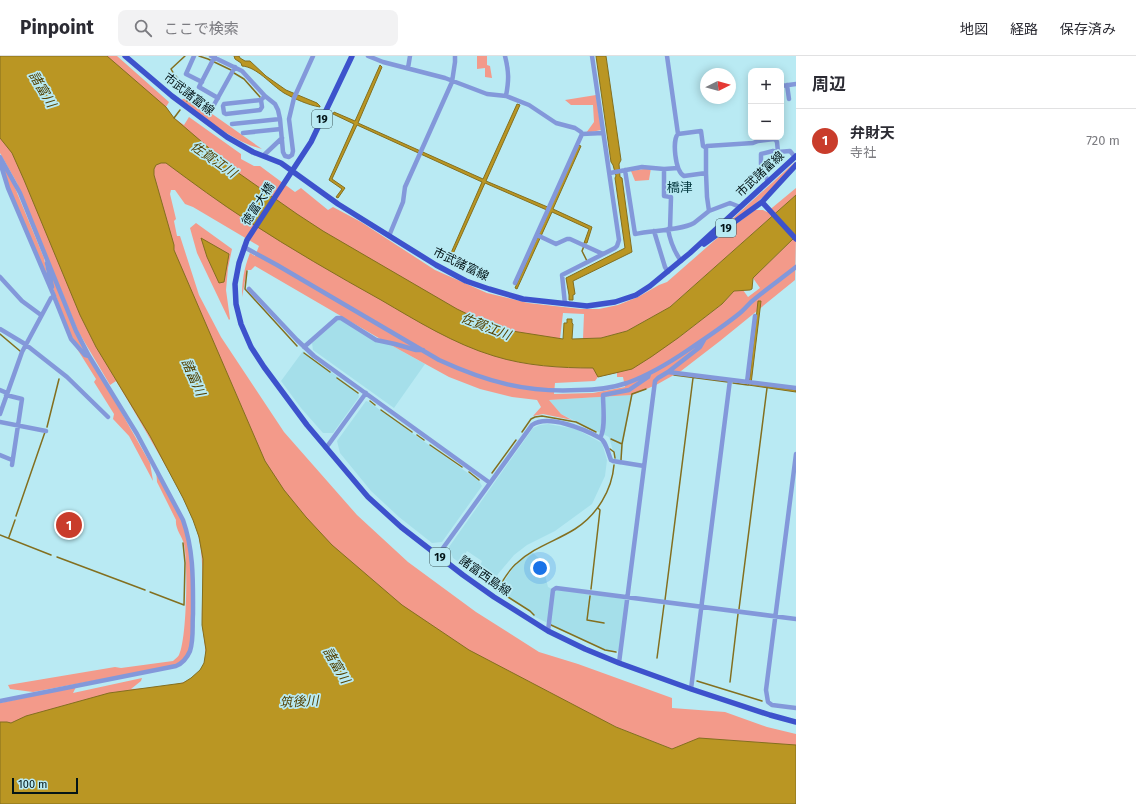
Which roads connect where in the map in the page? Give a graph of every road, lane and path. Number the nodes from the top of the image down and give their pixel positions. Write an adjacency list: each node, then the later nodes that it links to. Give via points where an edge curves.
1 (194, 56): 14 (street, via 186,74)
2 (313, 56): 32 (street, via 288,119 293,151 289,157 283,152)
3 (352, 56): 44 (main road, 19, via 320,125)
4 (368, 56): 12 (street)
5 (410, 56): 12 (street)
6 (455, 56): 15 (street)
7 (505, 56): 20 (street, via 509,71)
8 (592, 56): 29 (street)
9 (668, 56): 31 (street)
10 (127, 57): 37 (main road, 市武諸富線, via 172,96 227,137 253,152)
11 (213, 58): 13 (street); 14 (street)
12 (408, 68): 15 (street)
13 (233, 70): 19 (street, via 250,78); 21 (street)
14 (202, 82): 21 (street, via 199,87)
15 (452, 82): 20 (street, via 487,94); 53 (street, via 405,187 403,202)
16 (796, 84): 17 (street)
17 (787, 85): 18 (street); 23 (street)
18 (784, 86)
19 (265, 96): 22 (street); 25 (street, via 275,104)
20 (506, 96): 30 (street, via 529,105 556,123 575,128)
21 (218, 98): 24 (street)
22 (261, 100): 22 (street, via 224,104 224,113 260,110)
23 (789, 100)
24 (210, 112)
25 (280, 119): 26 (street); 27 (street)
26 (232, 124)
27 (281, 129): 28 (street); 32 (street)
28 (243, 133)
29 (603, 133): 30 (street); 45 (street)
30 (582, 134): 54 (street)
31 (678, 134): 35 (street, via 701,131 703,146); 41 (street, via 675,140)
32 (282, 138): 37 (street)
33 (763, 140): 35 (street)
34 (776, 140): 36 (street)
35 (706, 148): 46 (street)
36 (778, 152): 38 (street, via 790,151); 47 (street, via 761,154 761,164)
37 (264, 155): 44 (main road, 市武諸富線)
38 (796, 157): 47 (main road, 市武諸富線)
39 (1, 158): 60 (street, via 20,193); 67 (street, via 8,188)
40 (796, 165): 48 (main road, 19)
41 (678, 168): 42 (street); 46 (street, via 684,176)
42 (664, 169): 43 (street, via 642,167); 51 (street, via 664,196 671,197)
43 (624, 170): 45 (street); 52 (street, via 635,234)
44 (292, 172): 53 (main road, 市武諸富線); 56 (main road, 徳富大橋 / 19)
45 (611, 172): 59 (street, via 619,240 617,246)
46 (706, 173): 50 (street)
47 (768, 182): 49 (main road, 市武諸富線)
48 (762, 202): 55 (main road); 58 (main road, 19)
49 (740, 207): 50 (street, via 730,203); 58 (main road, 市武諸富線)
50 (709, 211): 51 (street, via 692,224)
51 (669, 229): 52 (street); 61 (street, via 675,252)
52 (654, 231): 63 (street)
53 (389, 236): 68 (main road, 市武諸富線, via 436,266 466,281 523,299)
54 (538, 236): 59 (street, via 556,244 570,239); 65 (street)
55 (796, 239)
56 (247, 240): 57 (main road, 諸富西島線 / 19)
57 (244, 247): 75 (street); 91 (main road, 諸富西島線 / 19, via 235,284 241,324 251,347 264,367)
58 (690, 253): 61 (main road, 市武諸富線)
59 (602, 254): 68 (street, via 562,275)
60 (47, 259): 67 (street); 76 (street)
61 (681, 260): 63 (main road, 市武諸富線)
62 (796, 267): 72 (street)
63 (668, 272): 68 (main road, 市武諸富線, via 636,294 615,302 587,306)
64 (0, 277): 69 (street, via 10,290)
65 (515, 283)
66 (249, 289): 74 (street)
67 (54, 296): 69 (street); 76 (street, via 71,339 85,355)
68 (565, 304)
69 (41, 315): 73 (street)
70 (755, 316): 80 (street)
71 (0, 329): 73 (street)
72 (704, 340): 77 (street, via 700,347); 78 (street)
73 (25, 344): 84 (street); 86 (street, via 67,377)
74 (304, 347): 75 (street, via 337,318 341,318 376,340); 83 (street)
75 (423, 350): 78 (street, via 467,372 526,389 594,390 627,383)
76 (89, 356): 104 (street, via 137,434 187,531 192,568 190,651 184,661 171,668)
77 (668, 372): 79 (street); 94 (street, via 658,378 654,386)
78 (649, 374): 90 (street, via 629,390 603,395 603,424)
79 (730, 380): 80 (street); 98 (street)
80 (749, 383): 81 (street)
81 (796, 388)
82 (0, 390): 84 (street)
83 (366, 393): 91 (street); 95 (street)
84 (7, 394): 85 (street); 88 (street, via 22,399)
85 (0, 414)
86 (108, 417)
87 (0, 422): 88 (street)
88 (17, 425): 89 (street); 93 (street, via 12,462)
89 (46, 431)
90 (600, 438): 94 (street, via 610,460); 95 (street, via 578,427 547,421 536,422)
91 (326, 448): 96 (main road, 諸富西島線 / 19, via 368,497 401,527)
92 (796, 454): 99 (street)
93 (0, 455)
94 (644, 466): 97 (street)
95 (490, 483): 96 (street)
96 (438, 555): 101 (main road, 諸富西島線 / 19, via 494,597)
97 (628, 598): 98 (street); 101 (street, via 554,589); 102 (street)
98 (702, 606): 99 (street); 103 (street)
99 (776, 617): 100 (street); 105 (street, via 766,690 768,702)
100 (796, 619)
101 (548, 630): 102 (main road, 諸富西島線 / 19, via 584,649)
102 (619, 663): 103 (main road, 諸富西島線 / 19)
103 (691, 689): 107 (main road, 諸富西島線 / 19)
104 (0, 700)
105 (772, 705): 106 (street); 107 (street)
106 (796, 708)
107 (770, 715): 108 (main road, 諸富西島線 / 19)
108 (796, 722)

